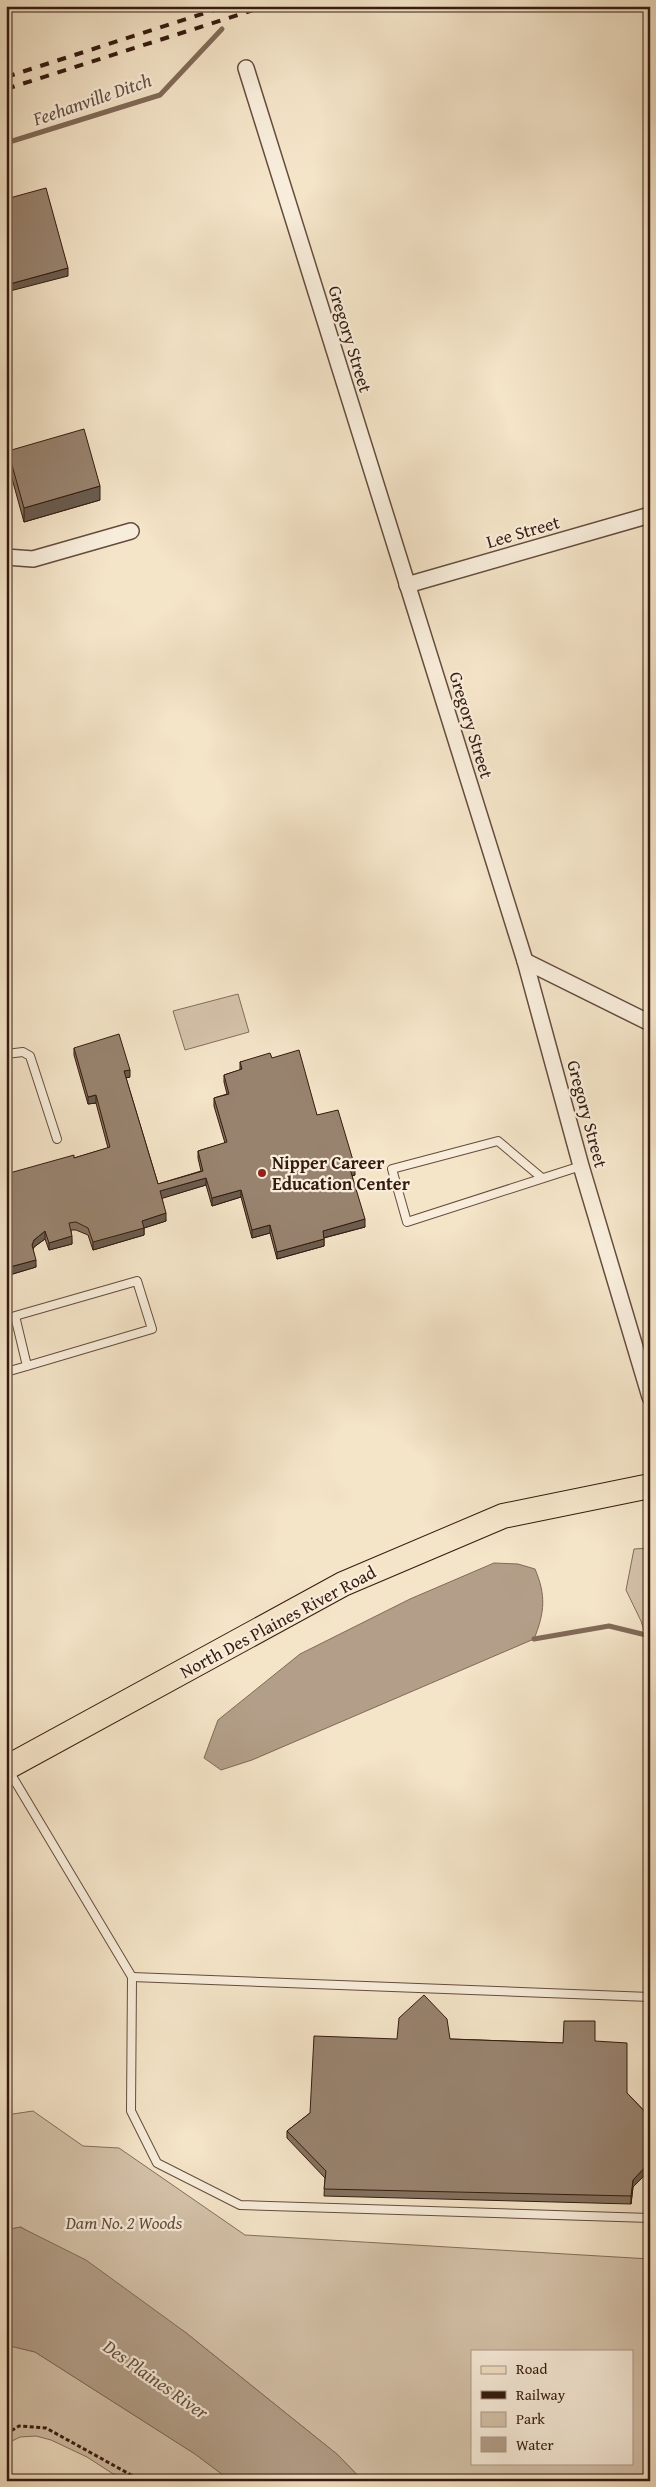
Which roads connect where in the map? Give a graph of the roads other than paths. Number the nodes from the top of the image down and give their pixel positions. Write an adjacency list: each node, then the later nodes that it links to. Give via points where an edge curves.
1 (246, 68): 5 (street, Gregory Street)
2 (650, 515): 5 (street, Lee Street)
3 (131, 531): 4 (street, via 33,559)
4 (6, 557)
5 (407, 585): 6 (street, Gregory Street)
6 (525, 961): 7 (street); 10 (street, Gregory Street)
7 (650, 1023)
8 (6, 1054): 9 (lane, via 23,1052 30,1056)
9 (57, 1139)
10 (581, 1166): 11 (lane); 14 (street, Gregory Street)
11 (542, 1178): 11 (lane, via 407,1222 392,1169 498,1141)
12 (27, 1366): 12 (lane, via 15,1316 137,1281 152,1329); 13 (lane)
13 (6, 1372)
14 (650, 1397)
15 (650, 1486): 16 (main road, North Des Plaines River Road, via 503,1516 343,1584)
16 (6, 1768): 17 (lane)
17 (132, 1977): 18 (lane); 19 (lane, via 131,2112 157,2163 240,2205)
18 (650, 1997)
19 (650, 2218)

